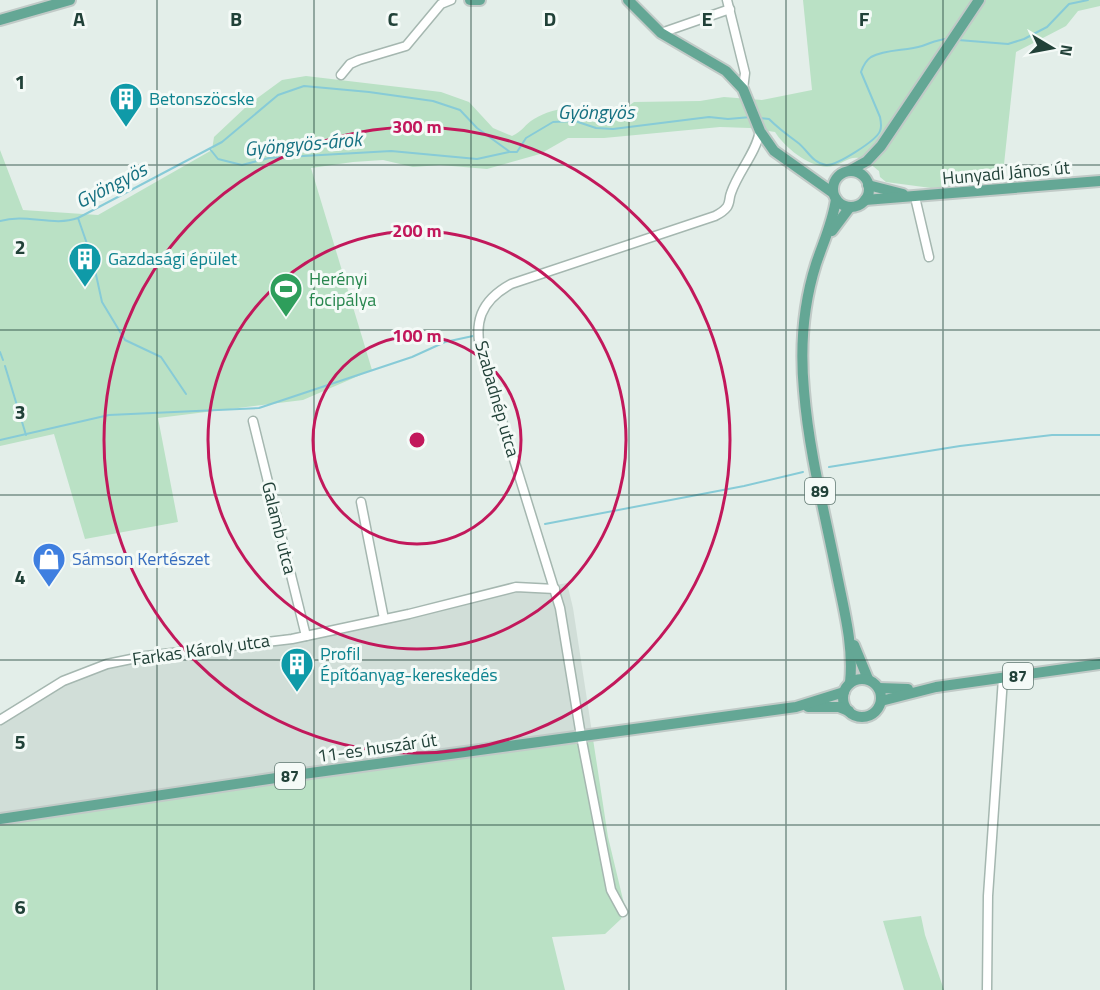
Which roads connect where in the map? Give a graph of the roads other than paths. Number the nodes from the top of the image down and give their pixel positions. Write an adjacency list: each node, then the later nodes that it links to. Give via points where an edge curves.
1 (70, 0): 9 (main road)
2 (451, 0): 7 (street)
3 (470, 0): 4 (main road)
4 (480, 0)
5 (628, 0): 10 (main road)
6 (979, 0): 16 (main road)
7 (441, 2): 13 (street, via 406,46 359,60)
8 (729, 4): 10 (street); 11 (street)
9 (0, 20)
10 (661, 33): 12 (main road)
11 (743, 62): 12 (street, via 741,71); 14 (street)
12 (726, 71): 14 (main road)
13 (340, 75)
14 (743, 89): 15 (main road)
15 (757, 122): 17 (main road); 18 (street, Szabadnép utca, via 756,145)
16 (881, 146): 20 (main road, via 867,161); 21 (main road)
17 (774, 151): 18 (street, via 764,148); 19 (main road)
18 (750, 154): 31 (street, Szabadnép utca, via 728,205 715,216 511,284 484,307 477,328 479,348)
19 (800, 169): 20 (main road, via 817,174); 23 (main road)
20 (844, 173): 21 (main road, via 857,172); 23 (main road, 89, via 833,184)
21 (867, 181): 24 (main road); 25 (main road)
22 (1100, 181): 24 (main road, Hunyadi János út)
23 (834, 196): 26 (main road); 27 (main road, 89, via 835,210)
24 (915, 197): 25 (main road, Hunyadi János út); 28 (street)
25 (865, 200): 26 (main road, 89)
26 (850, 207): 27 (main road, 89)
27 (823, 244): 33 (main road, 89, via 803,327 804,390)
28 (929, 257)
29 (253, 422): 34 (street, Galamb utca)
30 (361, 502): 32 (street)
31 (555, 589): 32 (street, Farkas Károly utca, via 516,587); 45 (street, Szabadnép utca)
32 (384, 619): 34 (street, Farkas Károly utca)
33 (848, 631): 37 (main road, 89); 39 (main road, 89, via 852,668)
34 (306, 636): 44 (street, Farkas Károly utca, via 106,664 63,681)
35 (1100, 664): 36 (main road, 87)
36 (1003, 678): 38 (main road, 87); 48 (street, via 988,897)
37 (868, 679): 39 (main road, 87, via 855,680); 40 (main road)
38 (936, 687): 40 (main road, 87); 41 (main road, 87)
39 (847, 688): 42 (main road, 87); 43 (main road, via 843,698)
40 (879, 688): 41 (main road)
41 (881, 701): 43 (main road, 87, via 871,715 861,717)
42 (796, 707): 43 (main road, 87, via 839,707); 45 (main road, 87)
43 (849, 711)
44 (0, 720)
45 (581, 736): 46 (main road, 11-es huszár út / 87); 47 (street, Szabadnép utca, via 611,890)
46 (0, 819)
47 (623, 912)
48 (987, 990)

